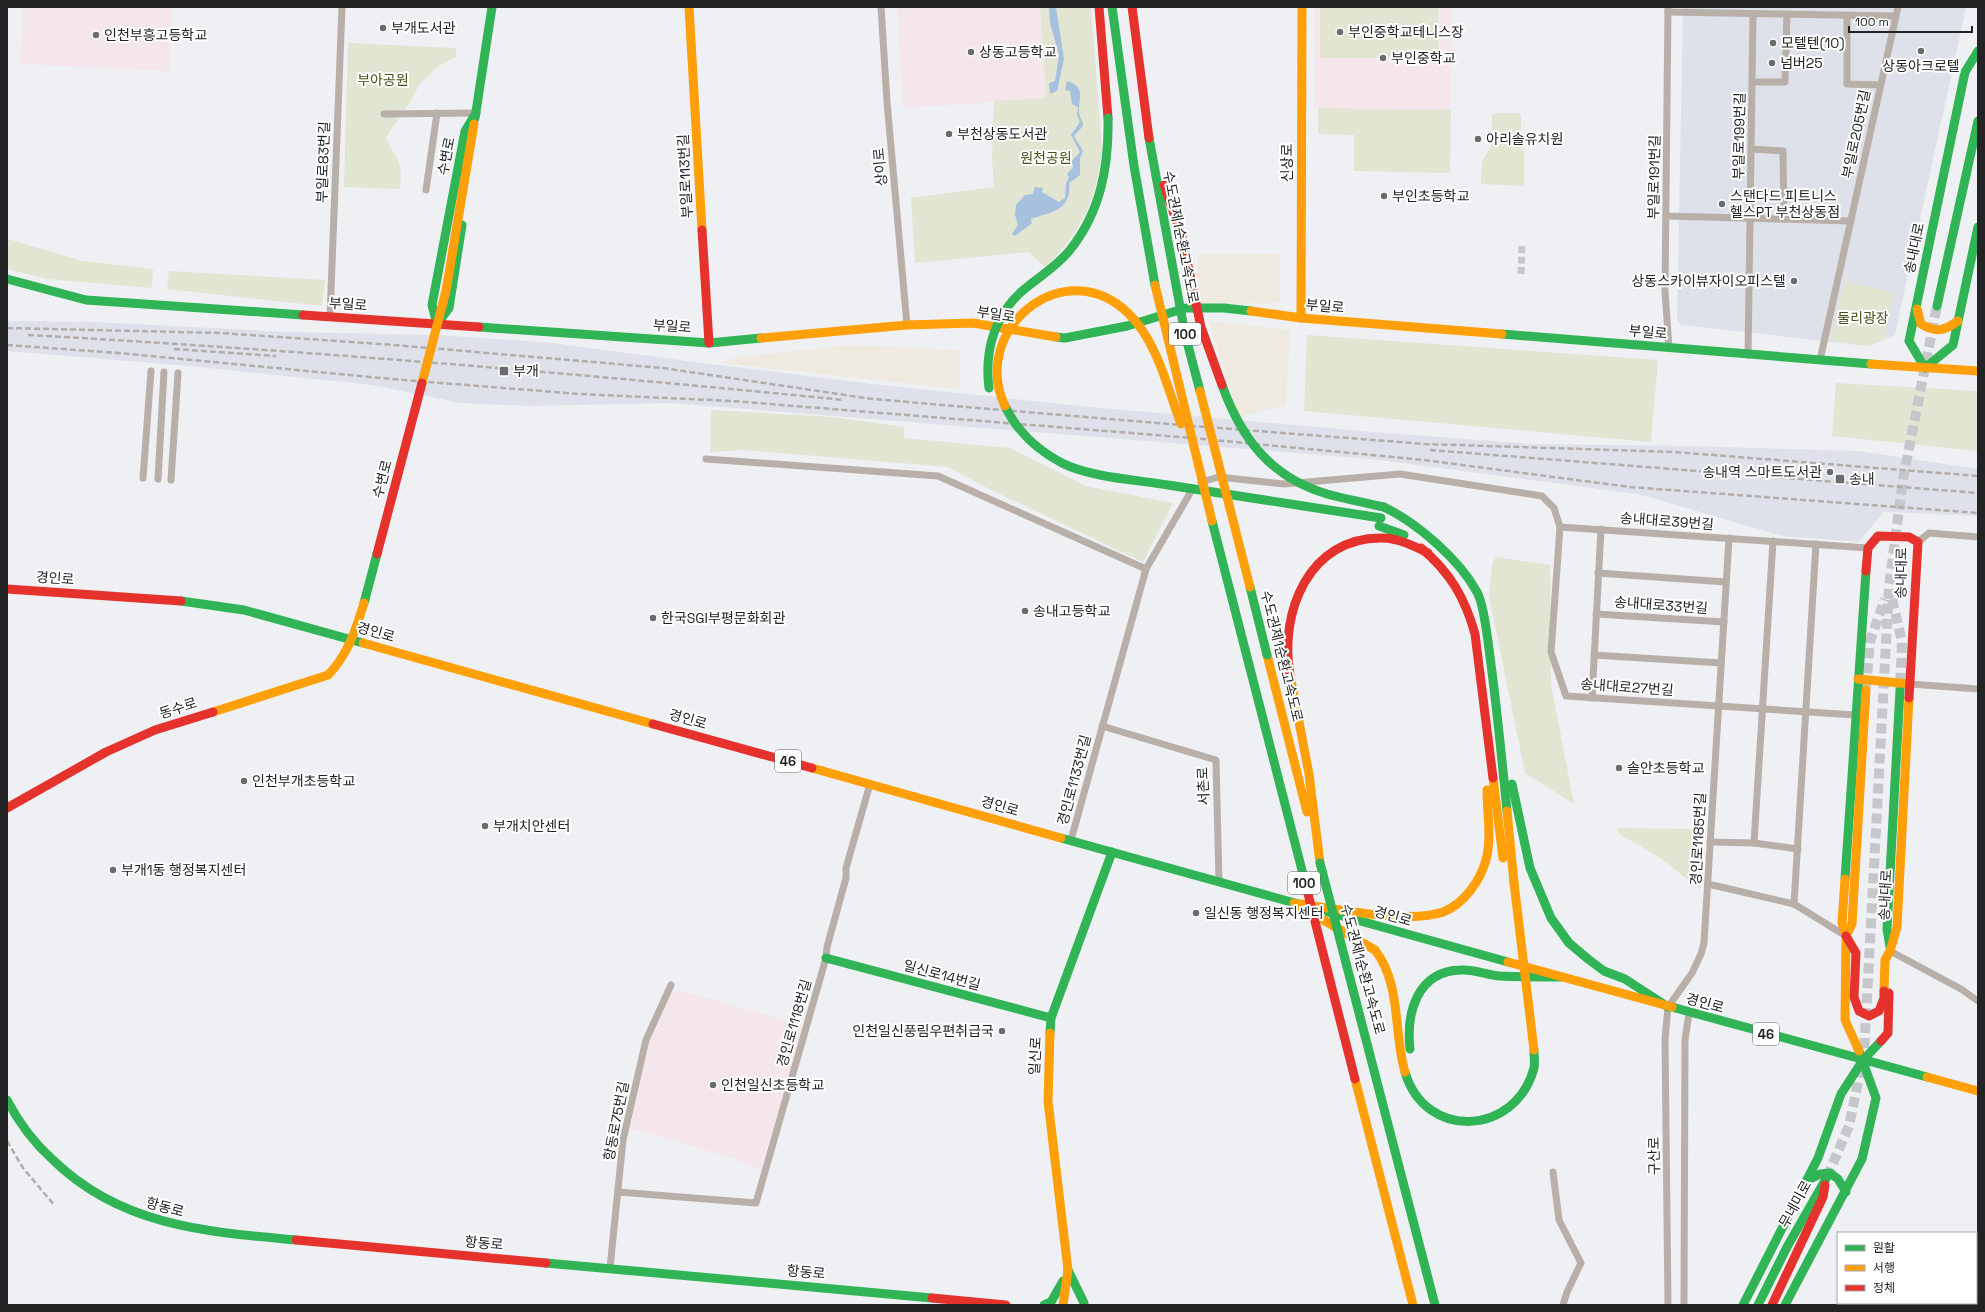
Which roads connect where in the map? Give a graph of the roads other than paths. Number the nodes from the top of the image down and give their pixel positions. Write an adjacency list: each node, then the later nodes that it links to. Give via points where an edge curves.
1 (342, 7): 33 (street, 부일로83번길)
2 (492, 7): 19 (main road, 수변로)
3 (689, 7): 38 (main road, 부일로113번길)
4 (881, 7): 37 (street, 상이로)
5 (1099, 7): 47 (main road, bridge, via 1109,143 1103,189 1096,209 1078,240 1043,277 1025,288 998,322 990,342 986,364)
6 (1112, 7): 50 (main road, 100, bridge, via 1125,117 1142,221)
7 (1132, 7): 22 (main road, 수도권제1순환고속도로 / 100, bridge)
8 (1302, 7): 34 (main road, 신상로)
9 (1898, 7): 14 (street, 부일로205번길)
10 (1668, 9): 11 (street); 25 (street, 부일로191번길)
11 (1753, 14): 12 (street); 16 (street, 부일로199번길)
12 (1787, 14): 13 (street); 16 (street, via 1785,82)
13 (1847, 16): 14 (street); 17 (street, via 1847,84)
14 (1896, 16): 17 (street, 부일로205번길)
15 (1978, 51): 31 (main road, 송내대로, via 1965,72)
16 (1752, 82): 23 (street, 부일로199번길)
17 (1880, 85): 28 (street, 부일로205번길)
18 (437, 113): 19 (street); 20 (street); 24 (street)
19 (476, 113): 36 (main road, 수변로, via 478,123 449,308); 36 (main road, 수변로, via 465,131 432,305); 71 (main road, 수변로, bridge, via 446,291)
20 (384, 114)
21 (1978, 121): 32 (main road)
22 (1149, 139): 62 (main road, bridge, via 1182,237 1201,327 1231,411 1245,435 1263,458 1285,475 1327,494 1384,507 1404,516); 94 (main road, 수도권제1순환고속도로 / 100, bridge, via 1185,334)
23 (1751, 150): 26 (street, 부일로199번길); 27 (street, via 1783,151)
24 (426, 190)
25 (1666, 216): 26 (street); 39 (street, 부일로191번길, via 1665,291)
26 (1750, 218): 27 (street); 40 (street, 부일로199번길)
27 (1784, 219): 28 (street)
28 (1851, 221): 41 (street, 부일로205번길)
29 (1978, 227): 35 (main road)
30 (7, 279): 33 (main road, 부일로, via 86,300)
31 (1916, 306): 35 (main road, via 1921,324 1931,330 1945,331); 42 (main road, 송내대로, via 1909,341)
32 (1937, 306)
33 (330, 317): 36 (main road, 부일로)
34 (1301, 318): 37 (main road, 부일로, via 1224,308 1186,308 1127,326 1065,338 973,323); 39 (main road, 부일로)
35 (1958, 321): 42 (main road, via 1953,345)
36 (437, 324): 38 (main road, 부일로)
37 (907, 325): 38 (main road, 부일로)
38 (709, 343)
39 (1669, 348): 40 (main road, 부일로)
40 (1748, 354): 41 (main road, 부일로)
41 (1820, 360): 42 (main road, 부일로)
42 (1925, 368): 44 (main road, 부일로)
43 (151, 371): 51 (street)
44 (1978, 371)
45 (164, 372): 52 (street)
46 (178, 373): 53 (street)
47 (991, 396)
48 (1026, 449): 54 (main road, bridge, via 1061,471 1086,479)
49 (706, 459): 65 (street, via 938,476)
50 (1197, 461): 54 (main road, bridge, via 1150,341 1134,318 1114,301 1092,292 1069,291 1047,295 1028,307 1012,323 1003,338 996,366 996,384 1001,401 1009,418 1022,434 1040,450 1063,463 1091,472); 123 (main road, 100, bridge)
51 (143, 478)
52 (158, 479)
53 (171, 480)
54 (1380, 522): 62 (main road, via 1410,529); 64 (main road, via 1407,536)
55 (1560, 527): 56 (street, 송내대로39번길); 65 (street, 경인로1133번길, via 1554,508 1542,496 1400,474 1284,484 1219,477 1196,483); 79 (street, 송내대로27번길, via 1551,652 1566,696)
56 (1601, 529): 58 (street, 송내대로39번길); 66 (street, 송내대로33번길)
57 (1978, 537): 60 (street, via 1930,533)
58 (1729, 538): 59 (street, 송내대로39번길); 67 (street, 경인로1185번길)
59 (1773, 541): 61 (street, 송내대로39번길); 81 (street)
60 (1918, 542): 63 (main road, 송내대로, via 1909,538 1878,536); 75 (main road, 송내대로)
61 (1816, 544): 63 (street, 송내대로39번길); 82 (street)
62 (1439, 546): 85 (main road, via 1464,572 1478,593 1487,632)
63 (1868, 548): 74 (main road)
64 (1428, 553): 83 (main road, via 1453,580 1469,610 1475,634); 94 (main road, via 1399,540 1364,538 1352,542 1326,555 1313,568 1294,603 1286,643 1309,774)
65 (1146, 569): 86 (street, 경인로1133번길)
66 (1598, 573): 67 (street); 69 (street, 송내대로33번길)
67 (1726, 582): 70 (street, 경인로1185번길)
68 (7, 589): 71 (main road, 경인로 / 46, via 193,602 244,610)
69 (1596, 614): 70 (street, 송내대로33번길); 72 (street, 송내대로33번길)
70 (1724, 622): 73 (street, 경인로1185번길)
71 (352, 640): 87 (main road, 경인로 / 46); 88 (main road, 동수로, via 334,670 328,675 155,730 106,752)
72 (1594, 655): 73 (street); 79 (street, 송내대로33번길)
73 (1721, 663): 80 (street, 경인로1185번길)
74 (1858, 679): 75 (main road); 84 (main road)
75 (1910, 684): 76 (street); 101 (main road, 송내대로, via 1897,927)
76 (1978, 689)
77 (1866, 690): 100 (main road, via 1852,924)
78 (1900, 690): 101 (main road, 송내대로, via 1887,929)
79 (1592, 698): 80 (street, 송내대로27번길)
80 (1719, 706): 81 (street, 송내대로27번길); 90 (street, 경인로1185번길)
81 (1763, 709): 82 (street, 송내대로27번길); 91 (street)
82 (1806, 712): 84 (street, 송내대로27번길); 92 (street)
83 (1484, 714): 96 (main road); 98 (main road, via 1488,823 1486,859 1473,887 1460,900 1442,912 1424,916 1401,916)
84 (1855, 716): 100 (main road, via 1842,923)
85 (1498, 722): 96 (main road); 106 (main road, via 1530,868 1551,918 1569,943 1588,959)
86 (1102, 726): 89 (street, 경인로1133번길); 95 (street, 서촌로, via 1216,760)
87 (870, 784): 89 (main road, 경인로 / 46); 102 (street, 경인로1118번길, via 846,868 846,878)
88 (7, 808)
89 (1071, 840): 93 (main road, 경인로 / 46)
90 (1710, 842): 91 (street); 97 (street, 경인로1185번길)
91 (1754, 844): 92 (street)
92 (1798, 849): 99 (street)
93 (1112, 852): 95 (main road, 경인로 / 46); 108 (main road, 일신로)
94 (1320, 863): 124 (main road, 수도권제1순환고속도로 / 100, bridge)
95 (1219, 882): 98 (main road, 경인로 / 46)
96 (1510, 884): 109 (main road, bridge)
97 (1708, 884): 99 (street); 106 (street, 경인로1185번길, via 1701,954 1692,973)
98 (1294, 903): 103 (main road, 경인로 / 46); 109 (main road, via 1375,950 1384,962 1391,977 1405,1073 1420,1102 1433,1112 1448,1119 1468,1123 1487,1120 1504,1112 1518,1100 1528,1084 1534,1068)
99 (1794, 904): 100 (street)
100 (1846, 936): 101 (main road, via 1856,953 1854,997 1859,1010 1869,1016 1879,1011 1884,998 1885,960); 110 (main road, via 1845,1020)
101 (1890, 951): 105 (street, via 1961,989); 110 (main road, 송내대로, via 1888,1032)
102 (826, 958): 108 (main road, 일신로14번길); 115 (street, 경인로1118번길, via 756,1203)
103 (1562, 977): 106 (main road, 경인로 / 46); 109 (main road, via 1492,975 1458,970 1445,973 1426,985 1412,1006 1408,1019 1408,1034 1413,1072 1426,1095 1450,1112 1468,1115 1500,1106 1513,1095 1522,1081)
104 (671, 985): 115 (street, 항동로75번길, via 646,1040 623,1140)
105 (1978, 1001)
106 (1668, 1007): 107 (main road, 경인로 / 46); 126 (street, 구산로, via 1665,1039)
107 (1689, 1013): 110 (main road, 경인로 / 46); 127 (street, via 1685,1040)
108 (1051, 1018): 118 (main road, 일신로, via 1048,1101)
109 (1530, 1050)
110 (1863, 1060): 111 (main road, 경인로 / 46); 114 (main road, 송내대로, via 1841,1094 1818,1158); 116 (main road, via 1876,1098 1862,1159)
111 (1978, 1091)
112 (7, 1100): 117 (main road, 항동로, via 21,1125 35,1142 79,1184 126,1211 155,1220 184,1227 243,1235)
113 (1553, 1172): 125 (street, via 1559,1220 1581,1263)
114 (1805, 1182): 116 (main road, via 1817,1174 1826,1172 1838,1178); 128 (main road, 송내대로)
115 (618, 1192): 117 (street, 항동로75번길)
116 (1846, 1192): 131 (main road)
117 (610, 1268): 120 (main road, 항동로)
118 (1068, 1270): 119 (main road, 일신로); 121 (main road, via 1051,1302); 122 (main road, 일신로)
119 (1086, 1304): 122 (main road, via 1073,1301)
120 (1006, 1305)
121 (1044, 1305)
122 (1063, 1305)
123 (1413, 1305)
124 (1435, 1305)
125 (1563, 1305)
126 (1668, 1305)
127 (1684, 1305)
128 (1743, 1305)
129 (1758, 1305): 130 (main road, 무네미로, via 1827,1177 1823,1197)
130 (1772, 1305)
131 (1785, 1305)

